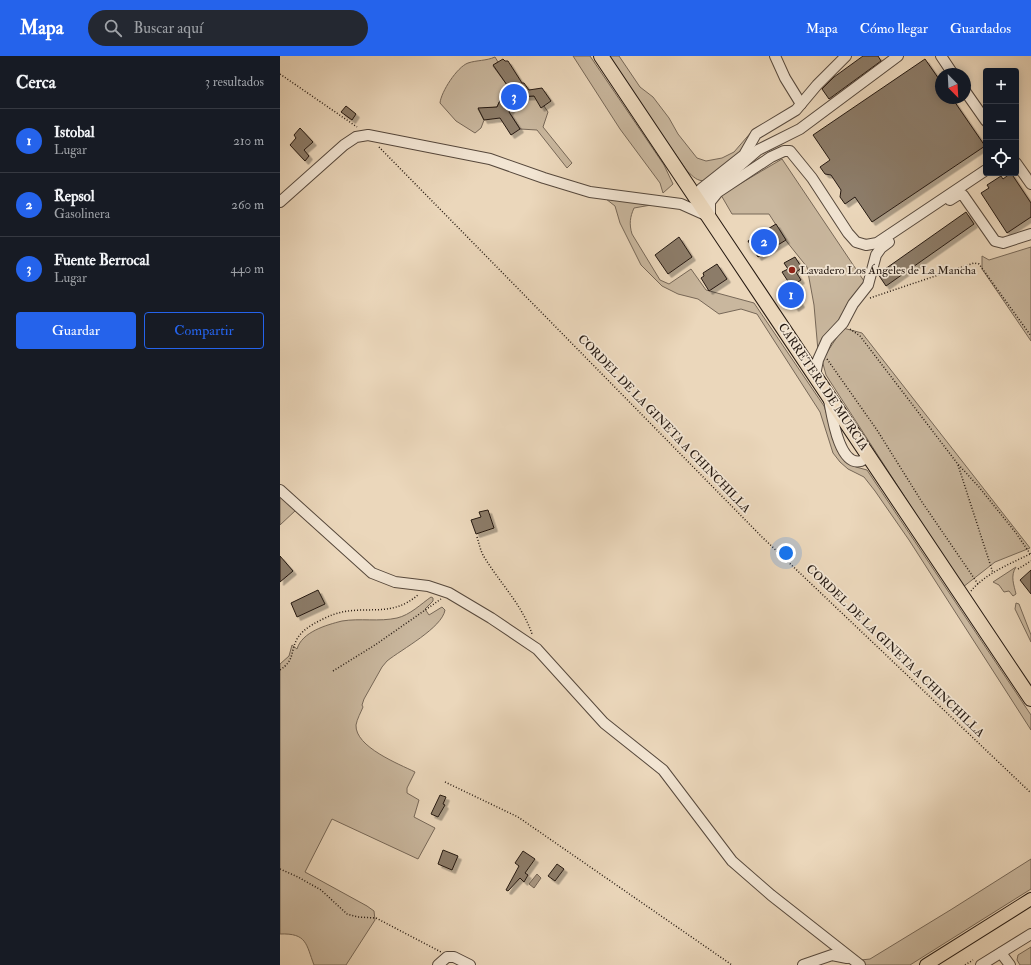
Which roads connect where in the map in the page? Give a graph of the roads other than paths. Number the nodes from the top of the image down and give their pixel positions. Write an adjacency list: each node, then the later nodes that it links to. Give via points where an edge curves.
1 (601, 56): 13 (highway, CARRETERA DE MURCIA)
2 (775, 56): 8 (street)
3 (846, 56): 8 (street)
4 (898, 56): 13 (street, via 800,130 758,150)
5 (941, 56): 6 (street)
6 (949, 68)
7 (971, 100): 9 (street)
8 (801, 104): 13 (street, via 796,110 756,134 744,155 701,189)
9 (983, 117)
10 (1019, 167): 12 (street)
11 (983, 172): 15 (street, via 877,243 866,245 856,242 799,161 790,151 784,151 718,192 710,202)
12 (1031, 184)
13 (699, 201): 15 (highway, CARRETERA DE MURCIA)
14 (280, 202): 15 (street, via 344,145 356,137 368,135 490,159 590,192 681,204)
15 (710, 217): 17 (highway, CARRETERA DE MURCIA)
16 (1031, 234): 17 (street, via 1003,243 995,241 963,195 958,195 881,248 876,255 868,285 853,304 843,323 827,340)
17 (815, 375): 18 (highway, CARRETERA DE MURCIA)
18 (827, 392): 19 (highway, CARRETERA DE MURCIA); 19 (street, via 840,444 846,456 861,461)
19 (869, 456): 21 (highway, CARRETERA DE MURCIA, via 971,593)
20 (280, 490): 26 (street, via 372,573 395,582 428,586 449,593 537,649 604,723 663,770 732,861)
21 (1031, 699)
22 (1031, 899): 31 (main road)
23 (1031, 908): 32 (main road)
24 (1031, 934): 25 (street)
25 (1001, 952): 33 (street); 34 (street)
26 (850, 958): 29 (street, via 832,955); 30 (street)
27 (438, 965): 28 (street, via 447,957 454,957)
28 (470, 965)
29 (803, 965)
30 (860, 965)
31 (926, 965)
32 (940, 965)
33 (981, 965)
34 (1010, 965)

